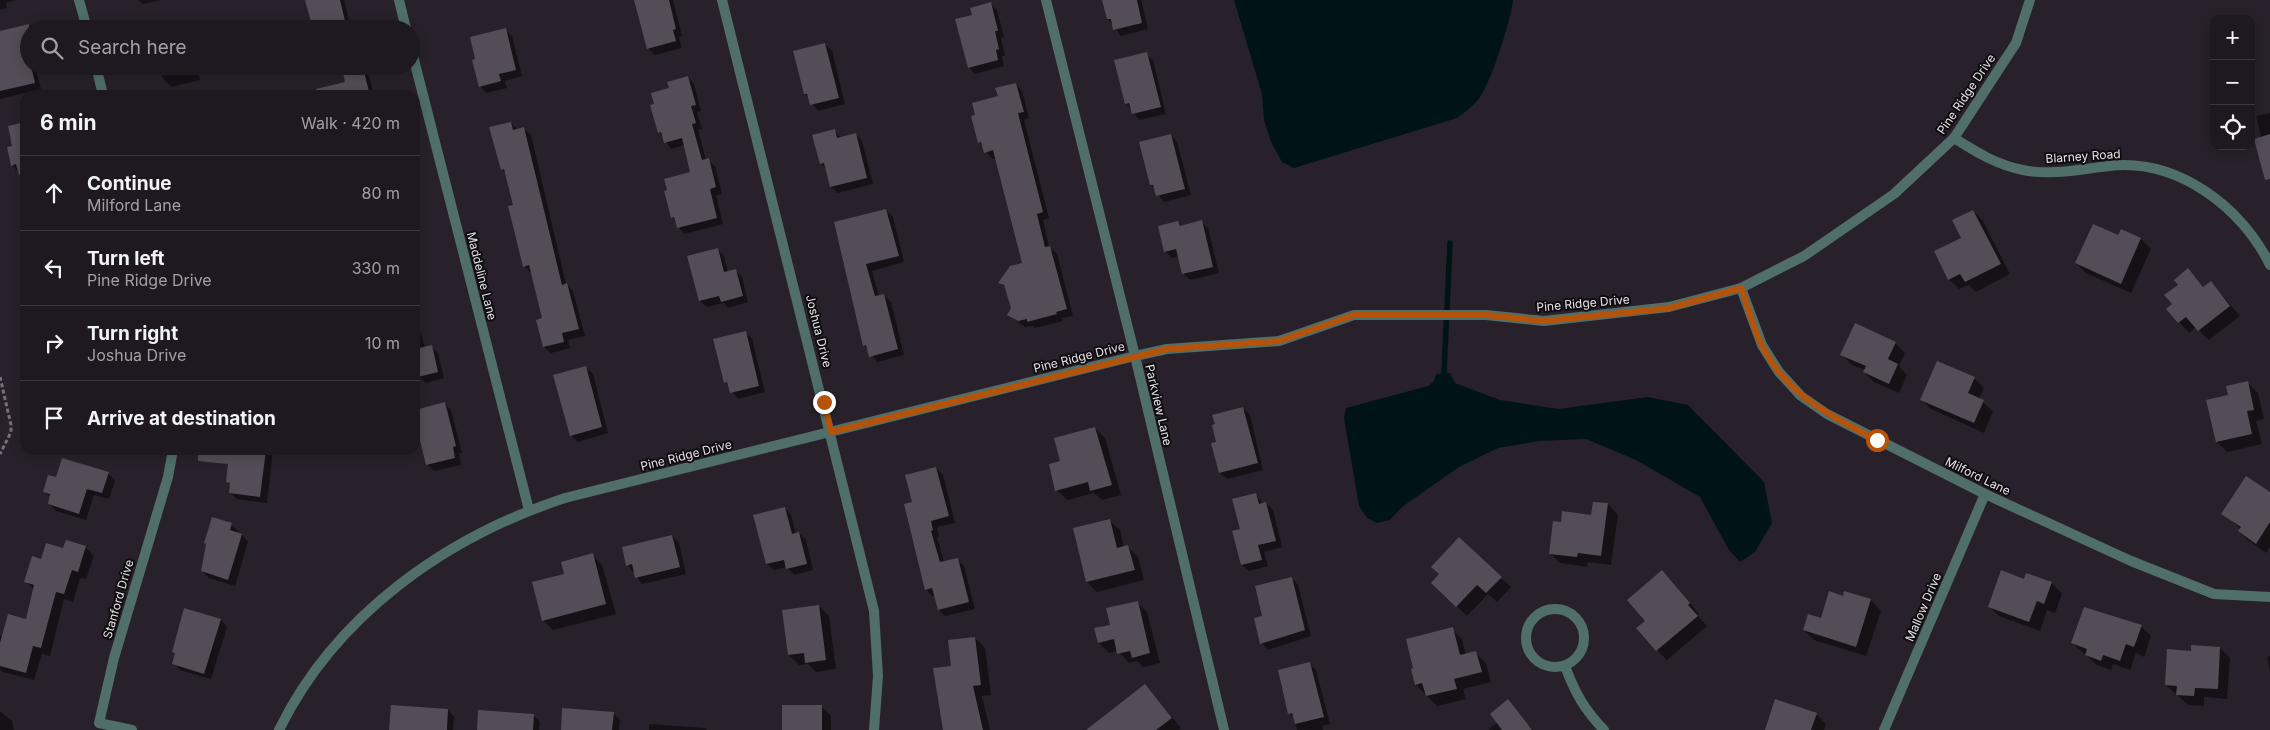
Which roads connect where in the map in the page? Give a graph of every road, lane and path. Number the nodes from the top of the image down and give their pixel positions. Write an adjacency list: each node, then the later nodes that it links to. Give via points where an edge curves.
1 (79, 0): 6 (street)
2 (400, 0): 7 (street)
3 (722, 0): 16 (street, Joshua Drive)
4 (1046, 0): 14 (street, Parkview Lane)
5 (2030, 0): 11 (street, Pine Ridge Drive, via 2016,43)
6 (85, 20)
7 (404, 20)
8 (98, 75): 10 (street)
9 (418, 75): 20 (street, Maddeline Lane)
10 (102, 90)
11 (1954, 138): 12 (street, Blarney Road, via 1992,161 2023,170 2064,171 2111,165 2164,170 2212,196 2234,214); 13 (street, Pine Ridge Drive, via 1894,194 1804,256)
12 (2270, 265)
13 (1741, 288): 14 (street, Pine Ridge Drive, via 1669,308 1544,321 1486,315 1354,315 1279,341 1167,349); 19 (street, Milford Lane, via 1762,345 1779,372 1801,396 1827,414)
14 (1135, 356): 16 (street, Pine Ridge Drive); 26 (street, Parkview Lane)
15 (0, 377): 17 (path, via 11,432)
16 (831, 432): 20 (street, Pine Ridge Drive, via 565,498); 25 (street, Joshua Drive, via 874,611 878,676)
17 (0, 454)
18 (171, 455): 23 (street, Stanford Drive, via 168,477 114,658 99,723)
19 (1985, 494): 21 (street, Milford Lane, via 2131,561 2214,594); 28 (street, Mallow Drive)
20 (529, 510): 24 (street, Pine Ridge Drive, via 458,546 390,592 328,654 306,683)
21 (2270, 597)
22 (1565, 666): 22 (street, via 1543,666 1527,650 1527,629 1541,612 1565,610 1582,626 1585,638 1582,650); 27 (street, via 1577,696 1588,714)
23 (132, 730)
24 (279, 730)
25 (874, 730)
26 (1224, 730)
27 (1604, 730)
28 (1884, 730)

